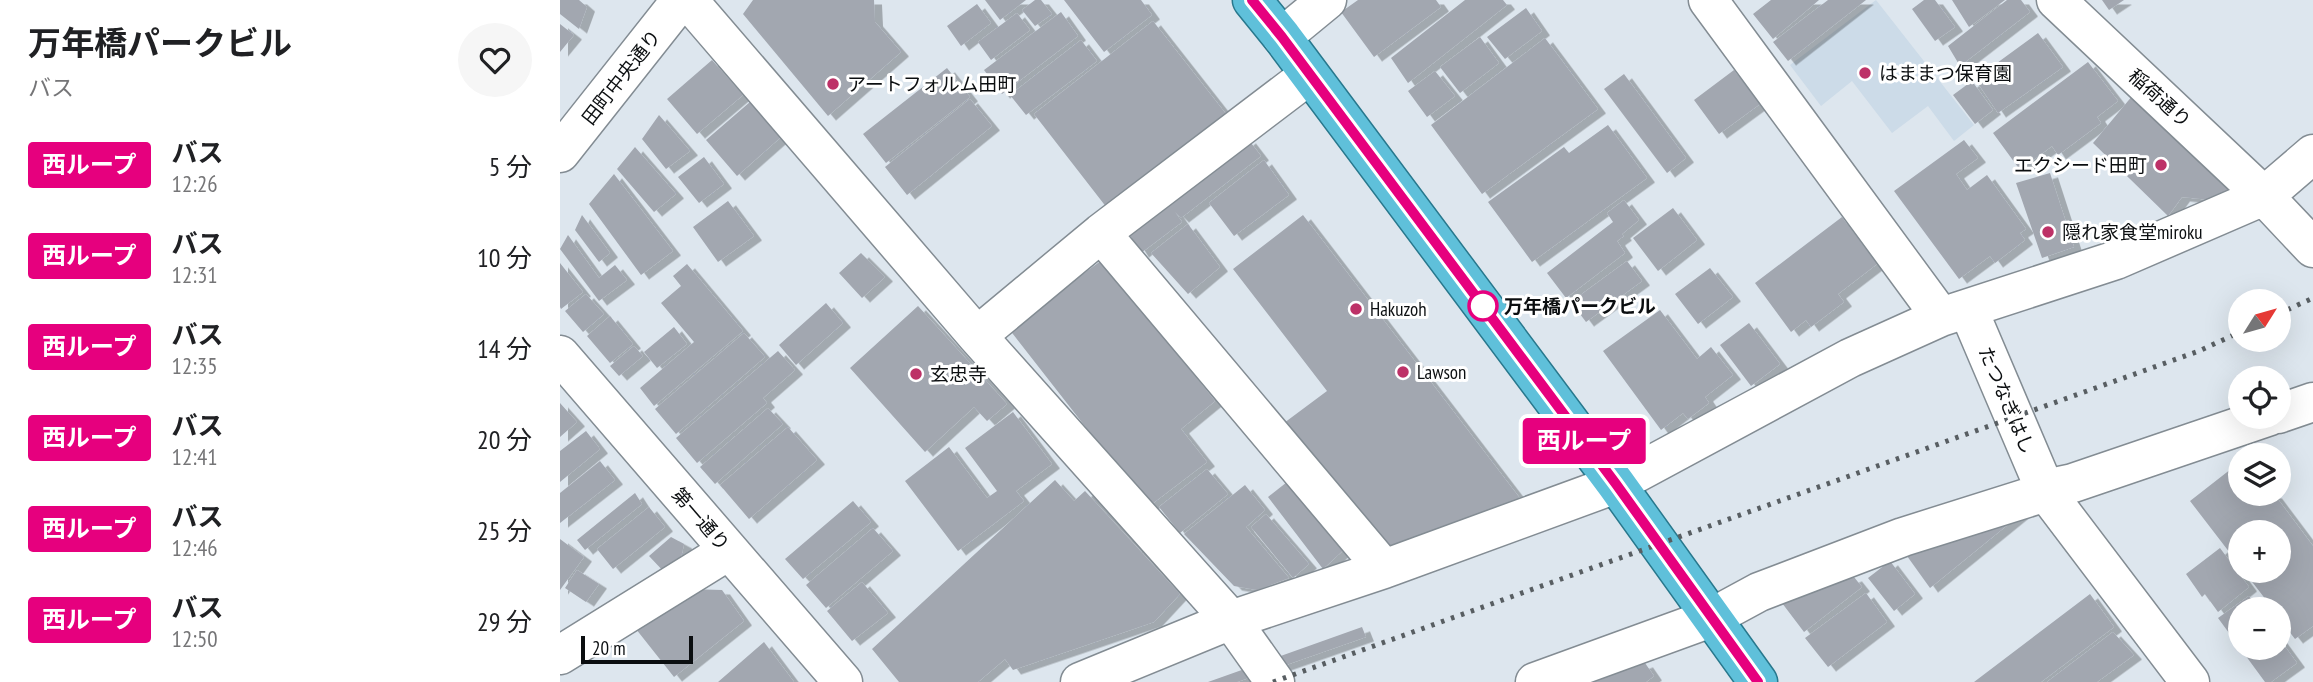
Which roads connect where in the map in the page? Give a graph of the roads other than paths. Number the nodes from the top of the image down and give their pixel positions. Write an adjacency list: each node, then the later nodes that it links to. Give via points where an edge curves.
1 (681, 0): 9 (street, 田町中央通り)
2 (688, 0): 15 (street)
3 (1252, 0): 7 (highway)
4 (1327, 0): 7 (street)
5 (1708, 0): 14 (street, たつなぎはし)
6 (2056, 0): 11 (street, 稲荷通り)
7 (1282, 37): 8 (highway)
8 (1309, 75): 12 (street); 20 (highway)
9 (560, 153)
10 (2313, 154): 11 (street)
11 (2264, 196): 13 (street, 稲荷通り); 14 (street, via 2116,260)
12 (1101, 233): 15 (street); 23 (street)
13 (2313, 248)
14 (1955, 313): 20 (street, via 1850,358); 21 (street, たつなぎはし)
15 (977, 336): 25 (street)
16 (560, 355): 22 (street, 第一通り)
17 (2313, 402): 18 (street)
18 (2291, 410)
19 (2232, 429): 21 (street)
20 (1622, 492): 23 (street); 24 (highway)
21 (2046, 492): 24 (street); 32 (street, たつなぎはし)
22 (728, 551): 26 (street); 27 (street, 第一通り)
23 (1384, 569): 25 (street)
24 (1705, 608): 30 (street); 31 (highway)
25 (1231, 620): 28 (street); 29 (street)
26 (560, 655)
27 (843, 682)
28 (1080, 682)
29 (1275, 682)
30 (1535, 682)
31 (1758, 682)
32 (2190, 682)

